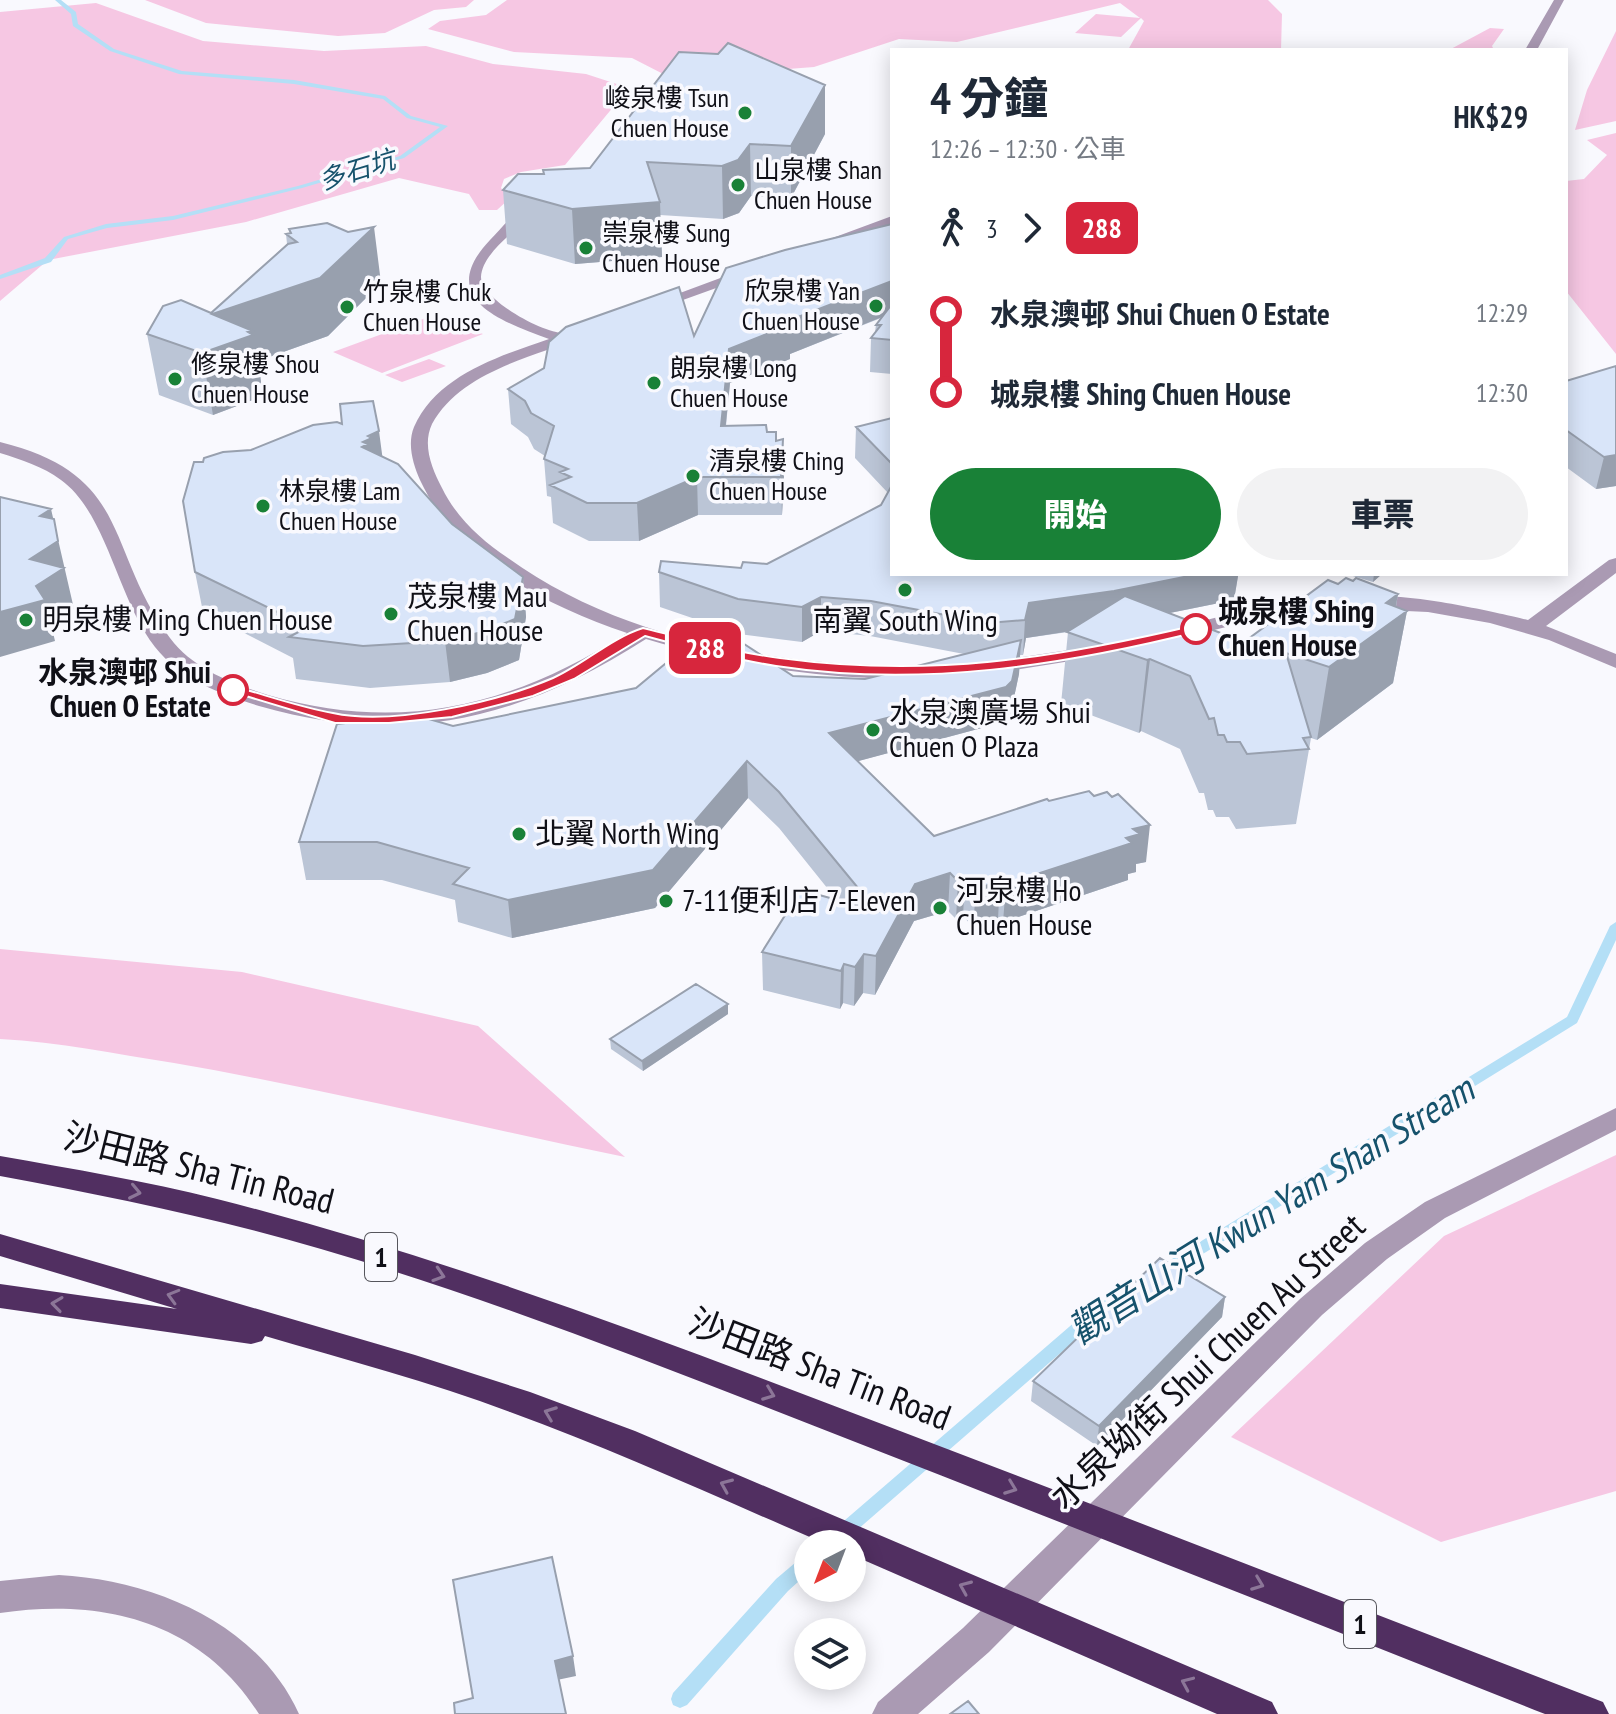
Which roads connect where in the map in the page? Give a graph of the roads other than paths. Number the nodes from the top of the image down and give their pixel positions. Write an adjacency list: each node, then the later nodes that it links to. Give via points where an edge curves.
1 (1559, 0): 2 (street)
2 (1532, 48)
3 (533, 204): 9 (street, via 478,263 476,289 500,313)
4 (890, 221): 5 (street)
5 (805, 251)
6 (767, 265): 7 (street)
7 (632, 313)
8 (590, 329): 9 (street)
9 (564, 339): 13 (street, via 495,366 443,400 423,426 422,461 445,509 492,555 581,608)
10 (0, 447): 13 (street, via 59,469 94,501 145,616 175,655 209,679 262,701 335,718 452,713 550,685)
11 (1616, 564): 12 (street)
12 (1529, 629): 14 (street, via 1444,606 1362,603 1266,614); 16 (street)
13 (643, 632): 15 (street, via 726,653 887,672 1030,663)
14 (1151, 639)
15 (1121, 646)
16 (1616, 662)
17 (1616, 1118): 24 (street, 水泉坳街 Shui Chuen Au Street, via 1435,1210 1376,1251 1311,1307 976,1640)
18 (0, 1166): 26 (highway, 沙田路 Sha Tin Road / 1, one-way to 26, via 225,1211 400,1262 696,1366)
19 (0, 1245): 21 (highway, one-way to 19)
20 (0, 1296): 21 (highway, one-way to 20)
21 (329, 1342): 25 (highway, one-way to 21, via 623,1441 518,1401)
22 (0, 1597): 23 (street, via 65,1590 172,1616 224,1646 265,1688)
23 (280, 1714)
24 (891, 1714)
25 (1259, 1714)
26 (1590, 1714)

